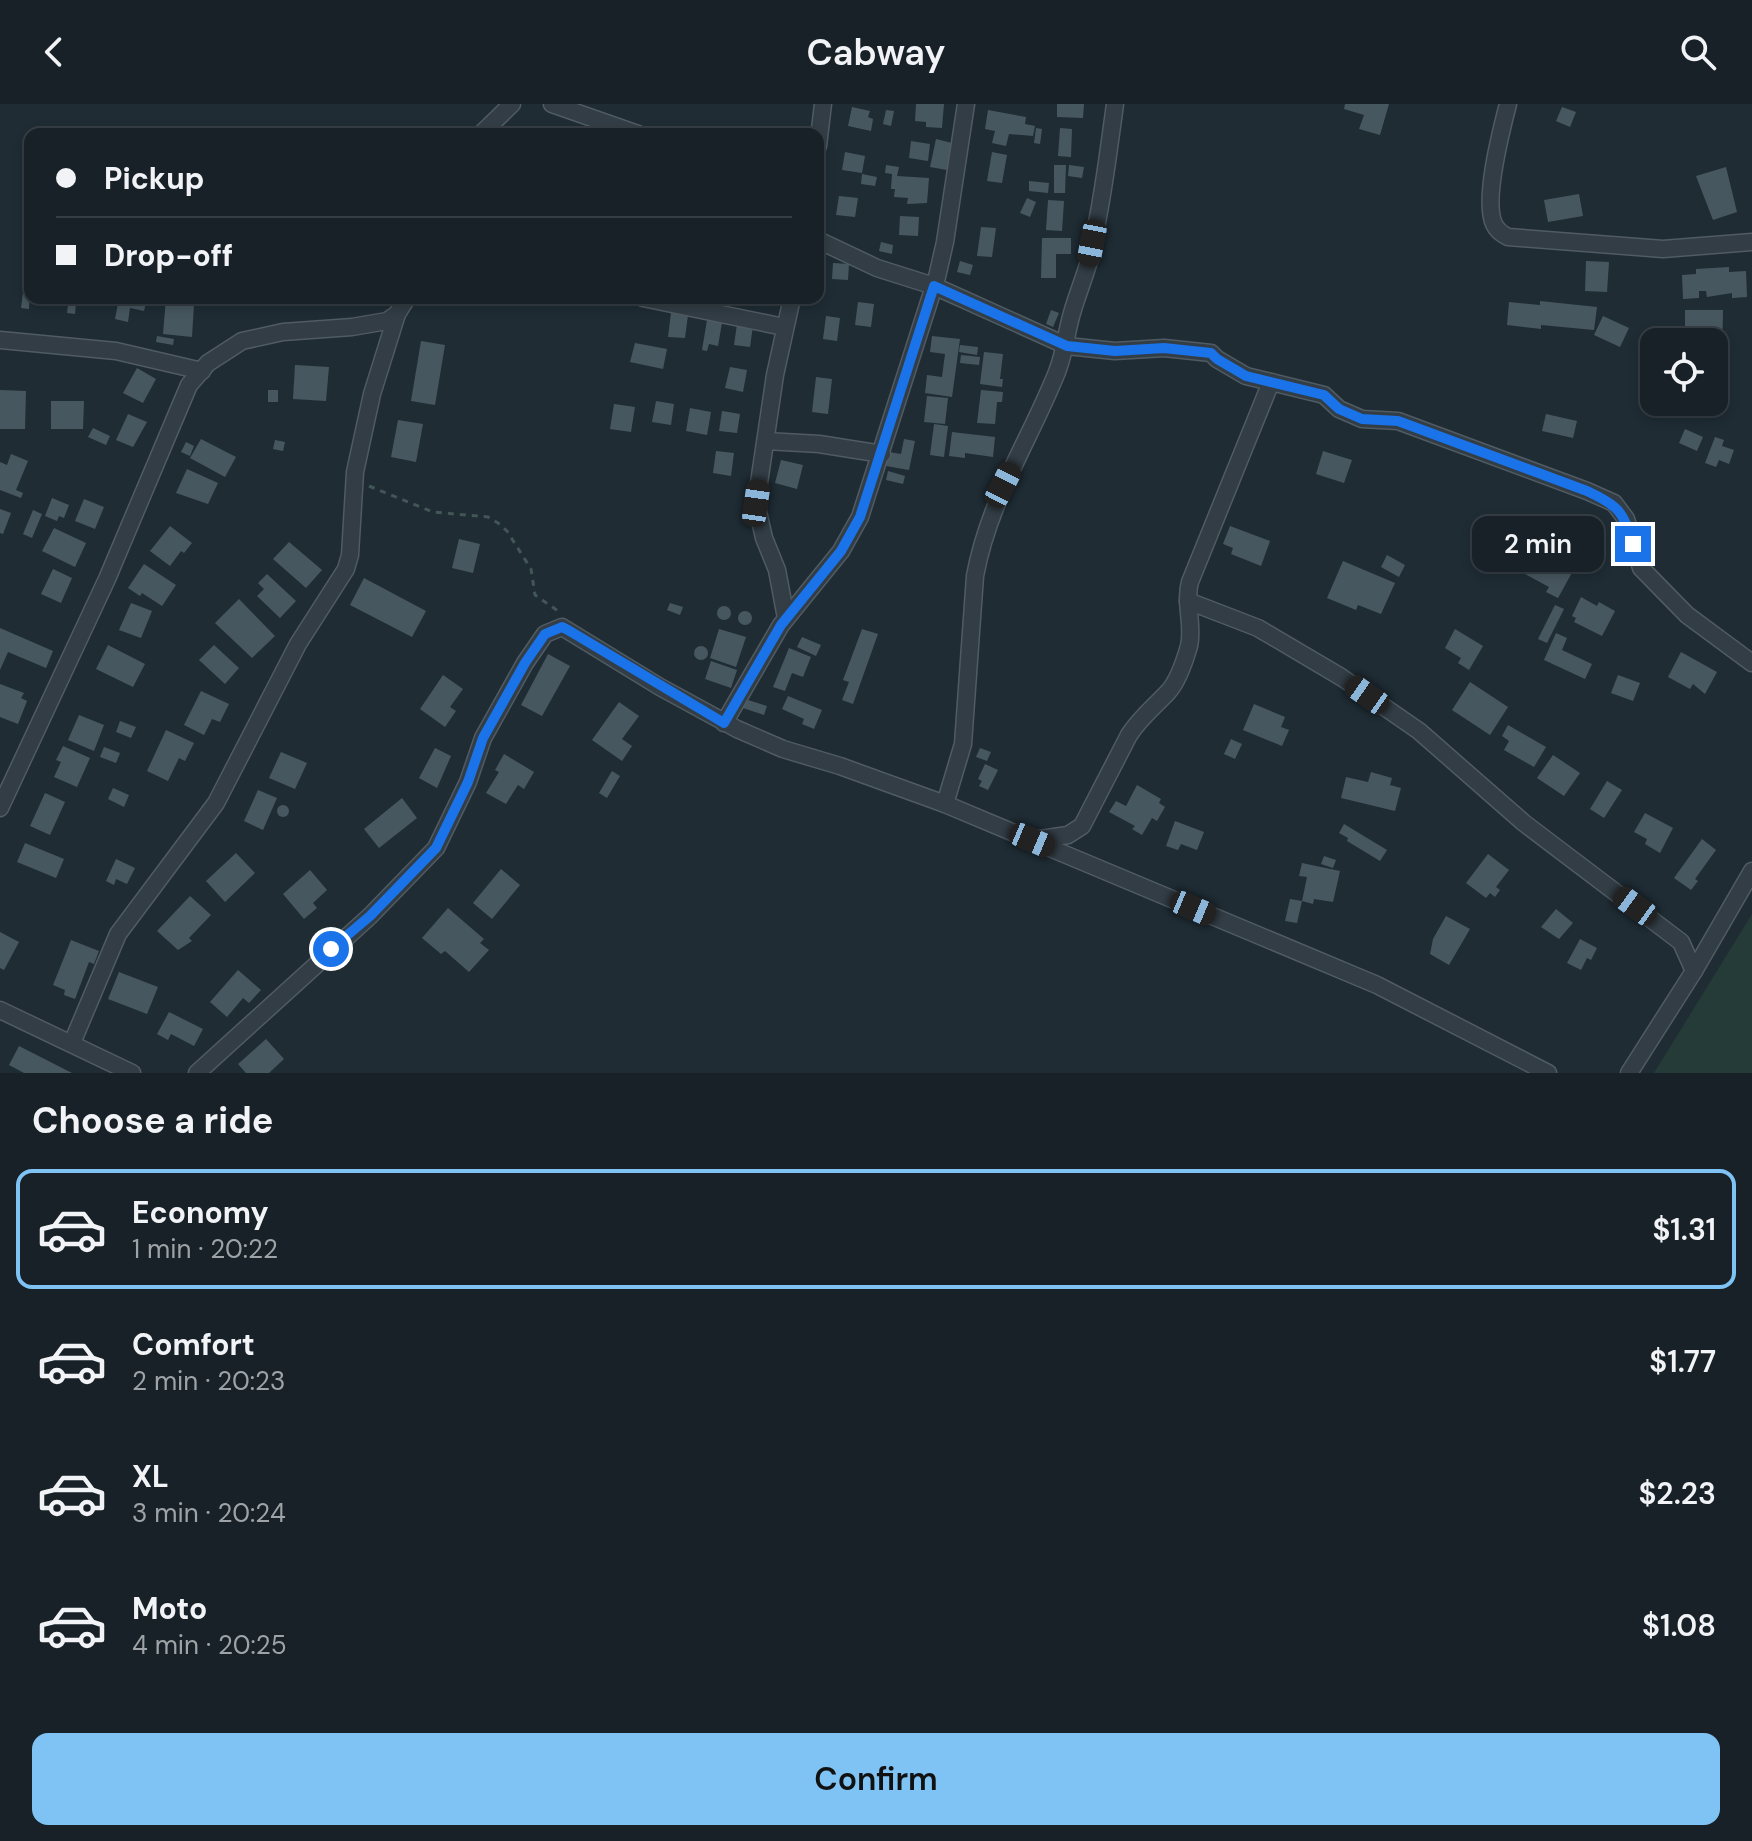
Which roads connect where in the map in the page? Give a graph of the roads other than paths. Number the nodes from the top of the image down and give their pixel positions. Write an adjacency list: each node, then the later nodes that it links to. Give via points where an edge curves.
1 (512, 104): 7 (street)
2 (552, 104): 8 (street)
3 (823, 104): 9 (street)
4 (966, 104): 12 (street)
5 (1115, 104): 19 (street, via 1091,251)
6 (1508, 104): 10 (street, via 1490,208 1494,224 1508,237 1663,249)
7 (487, 128)
8 (621, 128)
9 (820, 128)
10 (1752, 242)
11 (824, 243): 12 (street, via 877,268)
12 (934, 286): 19 (street); 23 (street)
13 (403, 304): 16 (street)
14 (672, 304): 17 (street)
15 (790, 304): 17 (street)
16 (397, 314): 20 (street, via 387,321 242,341); 35 (street, via 353,481 346,569 298,644 216,803 118,934)
17 (784, 327): 22 (street)
18 (0, 340): 20 (street, via 116,351)
19 (1067, 346): 21 (street, via 1211,353 1246,376); 29 (street, via 980,548 963,744)
20 (202, 371): 28 (street, via 189,385 107,579)
21 (1271, 382): 24 (street, via 1195,570); 26 (street, via 1324,395 1362,419 1398,421 1614,503 1626,519 1641,568 1687,615)
22 (766, 441): 23 (street); 25 (street, via 756,503)
23 (882, 454): 25 (street, via 853,531)
24 (1188, 601): 31 (street, via 1189,645 1175,682 1137,722 1087,819 1073,834); 33 (street, via 1258,628 1419,731 1524,823 1681,942)
25 (786, 618): 27 (street)
26 (1752, 663)
27 (724, 723): 29 (street, via 783,749); 37 (street, via 568,630 557,627 545,634 483,738 436,848 370,916)
28 (4, 789): 30 (street)
29 (945, 804): 31 (street)
30 (0, 808)
31 (1032, 840): 38 (street, via 1377,985)
32 (1752, 871): 33 (street)
33 (1694, 971): 39 (street)
34 (0, 1010): 35 (street)
35 (72, 1043): 36 (street)
36 (132, 1073)
37 (197, 1073)
38 (1548, 1073)
39 (1629, 1073)

